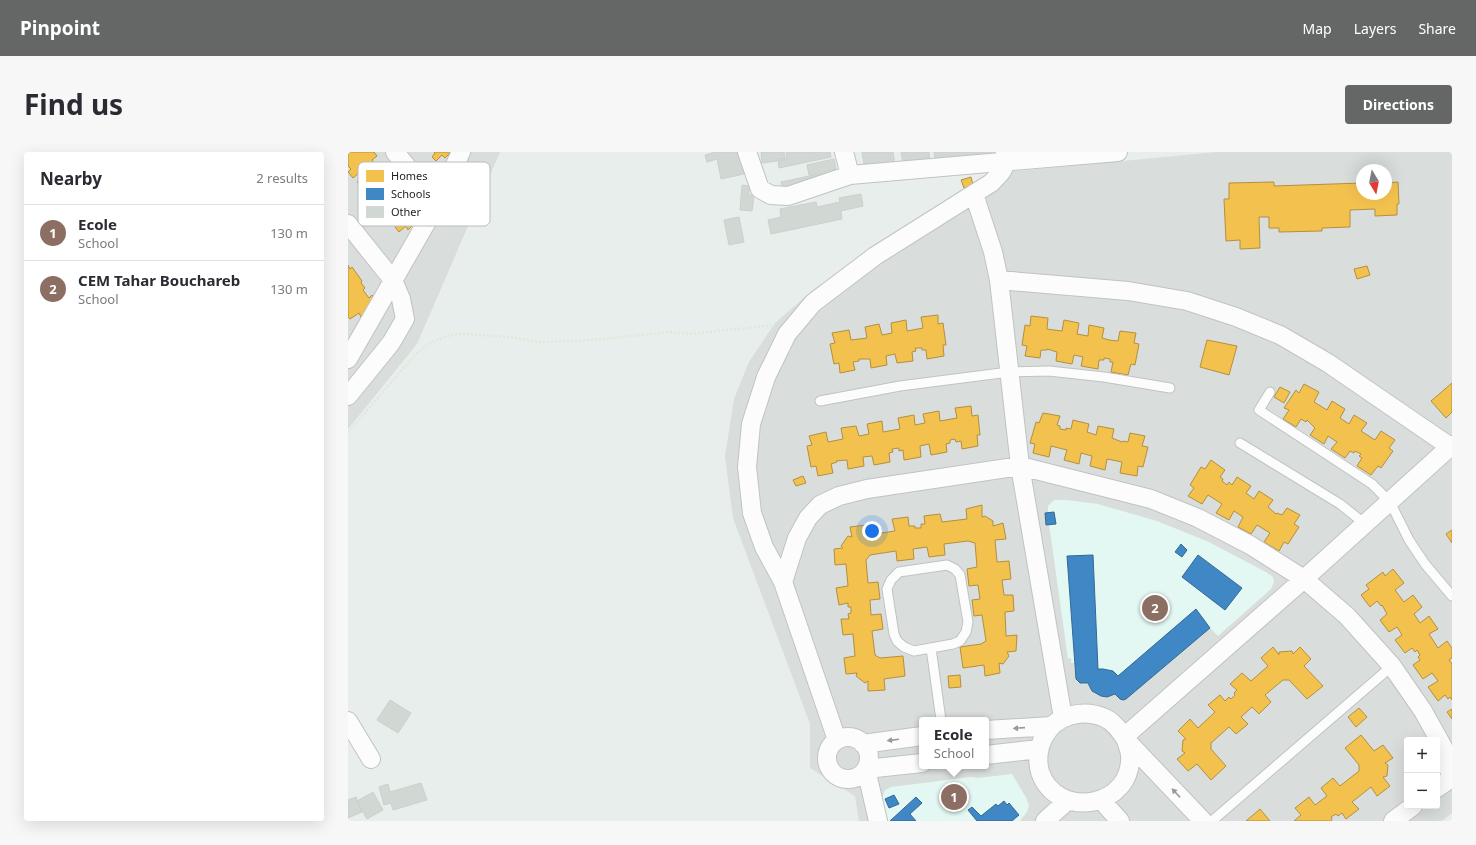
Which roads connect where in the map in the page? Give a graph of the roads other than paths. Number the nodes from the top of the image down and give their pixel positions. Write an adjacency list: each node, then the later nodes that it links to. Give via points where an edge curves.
1 (395, 152): 7 (street)
2 (461, 152): 8 (street)
3 (748, 152): 9 (street, via 760,189 771,195 788,196)
4 (844, 152): 9 (street)
5 (1118, 152): 6 (street)
6 (1006, 157): 9 (street); 10 (street, via 1002,172)
7 (403, 162)
8 (456, 162)
9 (850, 175)
10 (974, 194): 14 (street, via 993,252); 27 (street, via 875,256 813,303 787,334 766,377 751,424 747,467 752,514 764,548)
11 (348, 224): 13 (street)
12 (424, 226): 13 (street)
13 (393, 280): 15 (street); 19 (street, via 401,299 405,319 391,343)
14 (999, 280): 16 (street); 22 (street, via 1128,291 1187,301 1236,317 1280,335)
15 (348, 359)
16 (1009, 372): 17 (lane, via 1049,370); 20 (lane, via 900,386); 23 (street)
17 (1170, 388)
18 (1270, 392): 24 (lane, via 1259,410 1372,484)
19 (348, 396)
20 (820, 401)
21 (1240, 443): 25 (lane, via 1340,504)
22 (1452, 446): 24 (street)
23 (1020, 466): 26 (street, via 1151,499 1218,528); 27 (street, via 866,489 838,496 820,504 808,518 797,538); 33 (street)
24 (1390, 502): 25 (street); 28 (lane, via 1409,540)
25 (1365, 524): 26 (street)
26 (1304, 579): 30 (street, via 1347,616); 36 (street)
27 (783, 582): 37 (street)
28 (1452, 596)
29 (931, 648): 29 (lane, via 960,641 966,632 968,622 960,575 947,565 899,572 891,580 888,589 897,641 904,647 914,650); 31 (lane)
30 (1392, 666): 44 (street, via 1423,711 1443,747); 53 (lane)
31 (940, 717)
32 (348, 721): 41 (street)
33 (1058, 722): 34 (street, one-way to 34); 36 (street, via 1077,713 1092,714 1106,718 1118,727); 39 (street, via 1044,736)
34 (989, 730)
35 (919, 736): 38 (street, one-way to 38)
36 (1125, 738): 47 (street, via 1130,753 1129,768 1124,782 1115,793); 52 (street, one-way to 36)
37 (837, 740): 38 (street, via 850,737 858,739); 43 (street, via 831,745 826,758 830,771 835,776 849,780)
38 (863, 744): 43 (street, via 869,756)
39 (1039, 749): 40 (street); 46 (street, via 1038,765 1043,780 1053,793)
40 (989, 755)
41 (371, 759)
42 (919, 763): 43 (street)
43 (866, 770): 49 (street)
44 (1452, 778): 45 (street)
45 (1440, 786)
46 (1067, 801): 47 (street, via 1078,804); 50 (street)
47 (1102, 801): 51 (street)
48 (1409, 809): 54 (street)
49 (878, 821)
50 (1045, 821)
51 (1120, 821)
52 (1203, 821)
53 (1212, 821)
54 (1393, 821)

